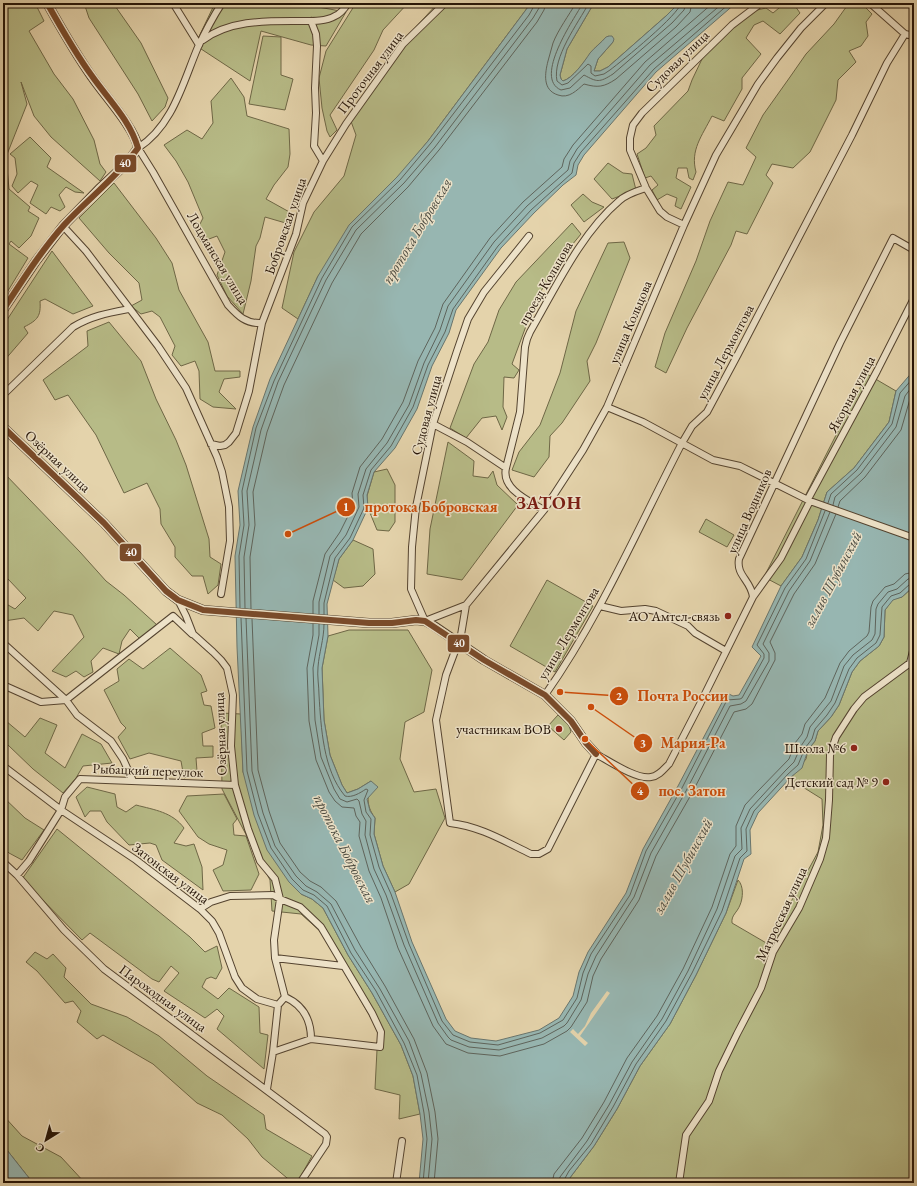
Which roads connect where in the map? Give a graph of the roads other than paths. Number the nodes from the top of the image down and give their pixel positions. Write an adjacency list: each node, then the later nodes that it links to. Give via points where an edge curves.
1 (47, 3): 13 (street, Лоцманская улица, via 91,77 131,130)
2 (173, 3): 12 (street)
3 (222, 3): 12 (street)
4 (348, 3): 9 (street, via 336,16)
5 (445, 3): 14 (street, Проточная улица, via 403,44)
6 (761, 3): 15 (street, Судовая улица, via 732,25 642,113 633,125 630,150)
7 (826, 3): 16 (street, улица Кольцова, via 801,28 758,84 716,155)
8 (870, 3): 10 (street)
9 (311, 21): 12 (street, via 244,23 214,32); 14 (street, via 316,34 317,52 314,146)
10 (905, 34): 11 (street); 28 (street, улица Лермонтова, via 887,63 707,412 692,426)
11 (914, 36)
12 (200, 43): 13 (street, via 169,115 150,141)
13 (138, 148): 17 (street, via 127,163); 23 (street, Лоцманская улица, via 154,172 228,306 237,316)
14 (323, 161): 23 (street, Бобровская улица, via 303,203 296,234)
15 (646, 188): 16 (street, via 660,211); 30 (street, проезд Кольцова, via 619,201 587,235 530,332 525,347 520,412)
16 (684, 225): 25 (street, улица Кольцова)
17 (63, 226): 21 (street, via 86,251); 22 (street)
18 (529, 236): 26 (street, Судовая улица, via 484,292 468,319)
19 (914, 250): 31 (street, улица Водников, via 892,238)
20 (914, 298): 32 (street, Якорная улица)
21 (129, 309): 24 (street, via 97,315 73,327); 29 (street, via 186,388)
22 (3, 310)
23 (262, 323): 29 (street, via 249,391 236,433 225,445)
24 (3, 395)
25 (607, 407): 28 (street, via 643,422); 33 (street, улица Кольцова)
26 (434, 424): 30 (street); 40 (street, Судовая улица, via 416,506 412,547 411,589)
27 (3, 427): 37 (street, Озёрная улица, via 79,498 166,591)
28 (682, 443): 31 (street, via 713,460 740,466); 39 (street, улица Лермонтова)
29 (211, 444): 35 (street, via 222,472 229,507 230,541)
30 (506, 468): 33 (street, via 506,480 512,487)
31 (774, 483): 32 (street); 36 (street, улица Водников, via 739,559 739,572 750,586)
32 (809, 500): 34 (street); 36 (street, Якорная улица, via 781,558)
33 (544, 510): 38 (street, улица Кольцова)
34 (914, 538)
35 (221, 594)
36 (753, 596): 45 (street)
37 (178, 600): 40 (street, Озёрная улица, via 204,610 369,623); 41 (street, Озёрная улица)
38 (466, 605): 40 (street, улица Кольцова); 43 (street)
39 (600, 606): 45 (street, via 621,611 656,611 688,626); 47 (street, улица Лермонтова)
40 (425, 621): 43 (street)
41 (193, 634): 48 (street, via 173,616); 52 (street, Озёрная улица, via 214,652 227,668 233,695 231,746)
42 (3, 643): 48 (street)
43 (458, 643): 47 (street); 49 (street, via 446,675 436,720 450,823 465,824 479,829 531,854 544,852 548,849)
44 (914, 647): 68 (street, Матросская улица, via 910,663 864,697 836,738 830,755 830,800 826,838 820,859 799,908 772,952 761,988 722,1065 709,1101 686,1135)
45 (726, 652): 49 (street, via 663,771 650,778 643,777)
46 (3, 685): 48 (street, via 41,702)
47 (545, 695): 49 (street, via 571,721)
48 (66, 700): 51 (street, via 77,715 111,741)
49 (596, 754)
50 (3, 766): 53 (street, Затонская улица)
51 (133, 781): 52 (street, Рыбацкий переулок); 53 (street, Рыбацкий переулок, via 80,779 66,797)
52 (235, 785): 56 (street, Озёрная улица, via 260,861 275,879)
53 (61, 810): 55 (street, Рыбацкий переулок, via 29,861); 57 (street, Затонская улица, via 136,860)
54 (3, 862): 55 (street, Пароходная улица)
55 (17, 875): 64 (street, Пароходная улица, via 64,930 104,969)
56 (280, 899): 57 (street, via 273,894 230,896 211,902); 58 (street, Озёрная улица); 59 (street, via 300,907 321,927)
57 (200, 909): 61 (street, Затонская улица, via 219,933 235,977 242,988 257,999)
58 (274, 958): 59 (street); 60 (street, Озёрная улица)
59 (344, 966): 62 (street, via 381,1032 380,1047)
60 (285, 996): 61 (street); 62 (street, via 304,1012 311,1029)
61 (278, 1005): 63 (street)
62 (311, 1039): 63 (street)
63 (273, 1052): 64 (street)
64 (267, 1089): 66 (street, Пароходная улица, via 327,1137 326,1144)
65 (402, 1141): 67 (street)
66 (300, 1183)
67 (396, 1183)
68 (679, 1183)

